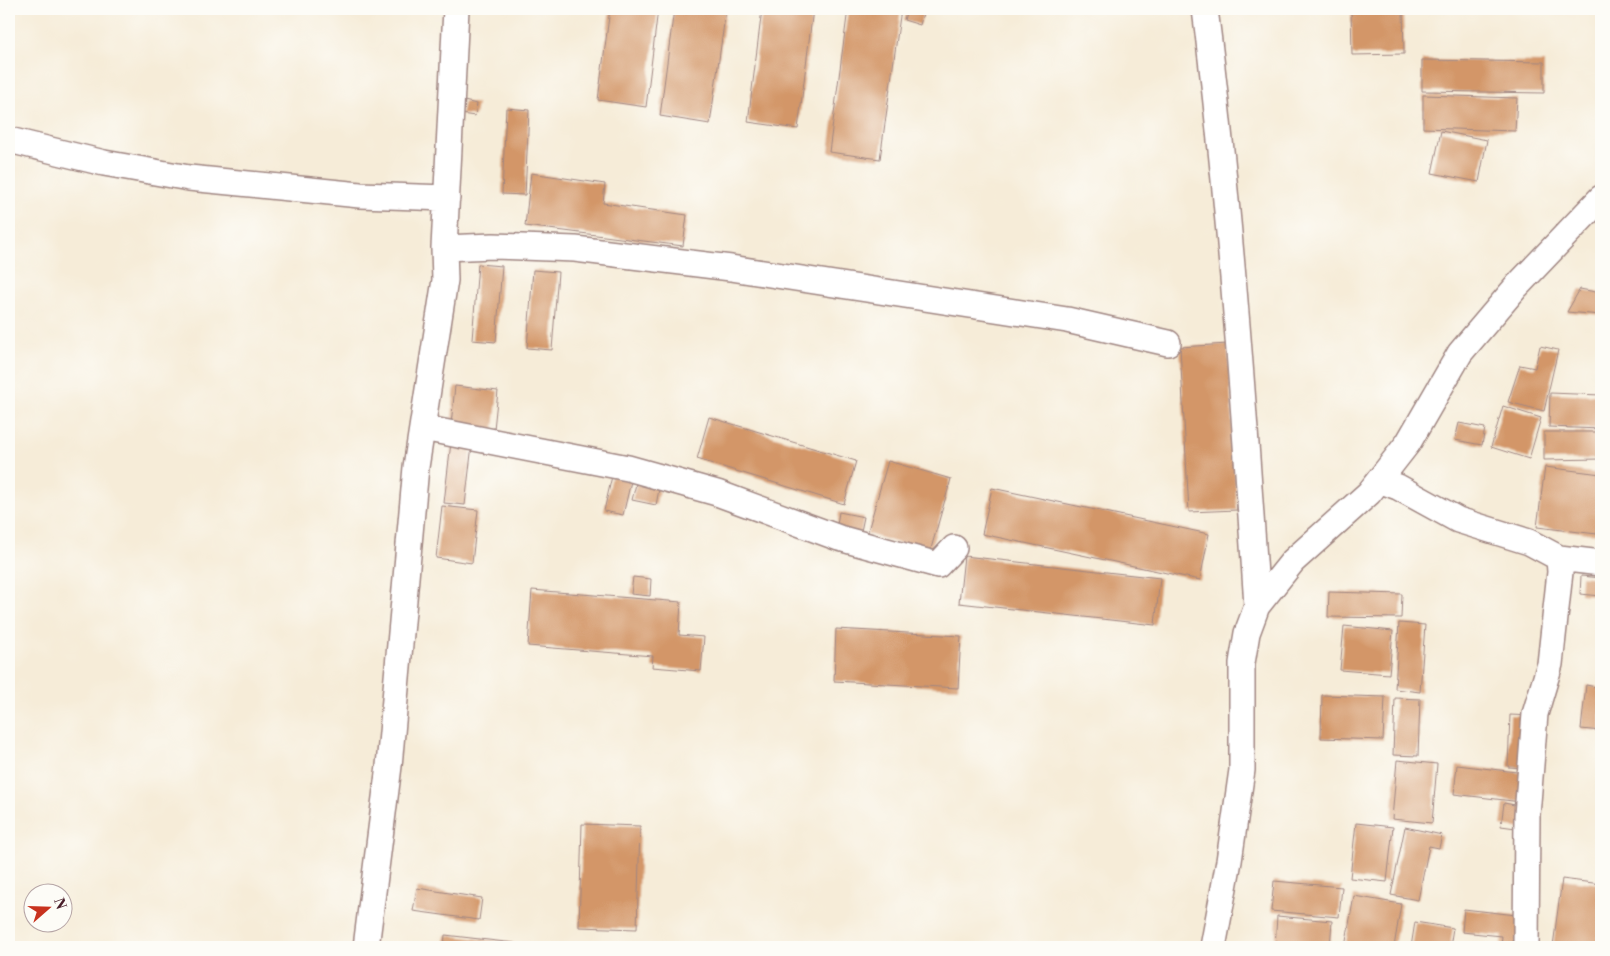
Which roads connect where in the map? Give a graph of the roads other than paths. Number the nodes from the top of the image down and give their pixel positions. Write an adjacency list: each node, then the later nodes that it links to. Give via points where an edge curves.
1 (456, 9): 4 (street)
2 (1205, 9): 13 (street, via 1224,163)
3 (9, 140): 4 (street, via 104,163 189,178 360,195)
4 (446, 198): 6 (street)
5 (1601, 198): 9 (street, via 1517,286 1460,354 1408,443)
6 (444, 248): 7 (street, via 575,249 731,268 1067,320); 8 (street, via 441,317)
7 (1168, 343)
8 (423, 428): 10 (street, via 628,468 717,492 839,538 938,564); 14 (street, via 416,467 389,766)
9 (1379, 480): 11 (street, via 1458,520 1529,542); 13 (street, via 1369,493 1293,561)
10 (954, 548)
11 (1559, 558): 12 (street); 16 (street, via 1550,664 1535,714 1527,815)
12 (1601, 563)
13 (1257, 606): 15 (street, via 1247,633 1242,663 1242,770)
14 (366, 947)
15 (1214, 947)
16 (1526, 947)

